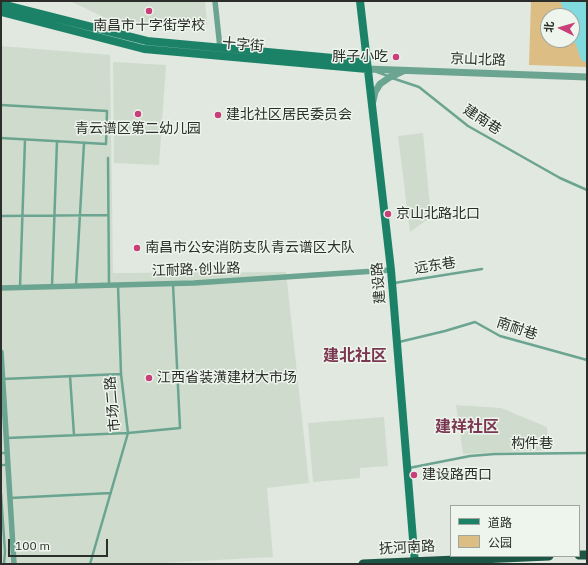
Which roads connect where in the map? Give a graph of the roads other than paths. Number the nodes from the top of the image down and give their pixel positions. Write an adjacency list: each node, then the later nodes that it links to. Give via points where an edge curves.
1 (215, 1): 5 (street)
2 (360, 1): 6 (main road, 建设路)
3 (1, 4): 5 (main road, 十字街, via 147,41)
4 (1, 12): 6 (main road, 十字街, via 144,49)
5 (220, 48): 6 (main road, 十字街)
6 (367, 65): 7 (street, 京山北路); 8 (lane, 建南巷); 11 (main road, 建设路)
7 (406, 70): 8 (street); 9 (street, 京山北路)
8 (390, 77): 11 (street, via 380,84 375,92); 17 (lane, 建南巷, via 420,87 468,126 560,178)
9 (587, 77)
10 (1, 105): 15 (lane, via 107,111 106,144)
11 (372, 110): 24 (main road, 建设路)
12 (1, 138): 13 (lane)
13 (25, 140): 14 (lane); 22 (lane)
14 (57, 142): 15 (lane); 18 (lane)
15 (84, 143): 19 (lane)
16 (108, 158): 20 (lane)
17 (587, 190)
18 (54, 215): 19 (lane); 22 (lane); 30 (lane)
19 (80, 215): 20 (lane); 28 (lane)
20 (108, 215): 29 (lane)
21 (1, 216): 22 (lane)
22 (22, 216): 31 (lane)
23 (482, 269): 26 (lane, 远东巷)
24 (391, 270): 25 (street, 江耐路·创业路); 26 (main road, 建设路)
25 (172, 283): 27 (street, 江耐路·创业路); 42 (lane, via 180,428)
26 (392, 283): 33 (main road, 建设路)
27 (118, 284): 29 (street, 江耐路·创业路); 37 (lane, 市场二路)
28 (76, 285): 29 (street, 江耐路·创业路); 30 (street, 江耐路·创业路)
29 (109, 285)
30 (52, 286): 31 (street, 江耐路·创业路)
31 (20, 287): 32 (street, 江耐路·创业路)
32 (1, 288)
33 (397, 343): 36 (lane, 南耐巷, via 475,322 500,336); 49 (main road, 建设路)
34 (1, 352): 35 (street)
35 (1, 358): 39 (street)
36 (587, 360)
37 (120, 374): 38 (lane); 42 (lane, 市场二路)
38 (70, 376): 39 (lane); 43 (lane)
39 (2, 379): 40 (street)
40 (3, 400): 41 (street)
41 (4, 430): 44 (street)
42 (128, 433): 43 (lane); 50 (lane, 市场二路)
43 (74, 435): 44 (lane)
44 (6, 438): 45 (street)
45 (4, 453): 48 (street)
46 (587, 453): 49 (lane, 构件巷, via 470,456)
47 (1, 465): 48 (lane)
48 (8, 465): 52 (street)
49 (407, 468): 54 (main road, 建设路)
50 (111, 493): 52 (lane); 57 (lane, 市场二路)
51 (1, 494): 55 (lane)
52 (10, 498): 56 (street)
53 (529, 557): 54 (highway, 抚河南路)
54 (412, 563): 58 (highway, 抚河南路)
55 (4, 564)
56 (14, 564)
57 (90, 564)
58 (363, 564)

